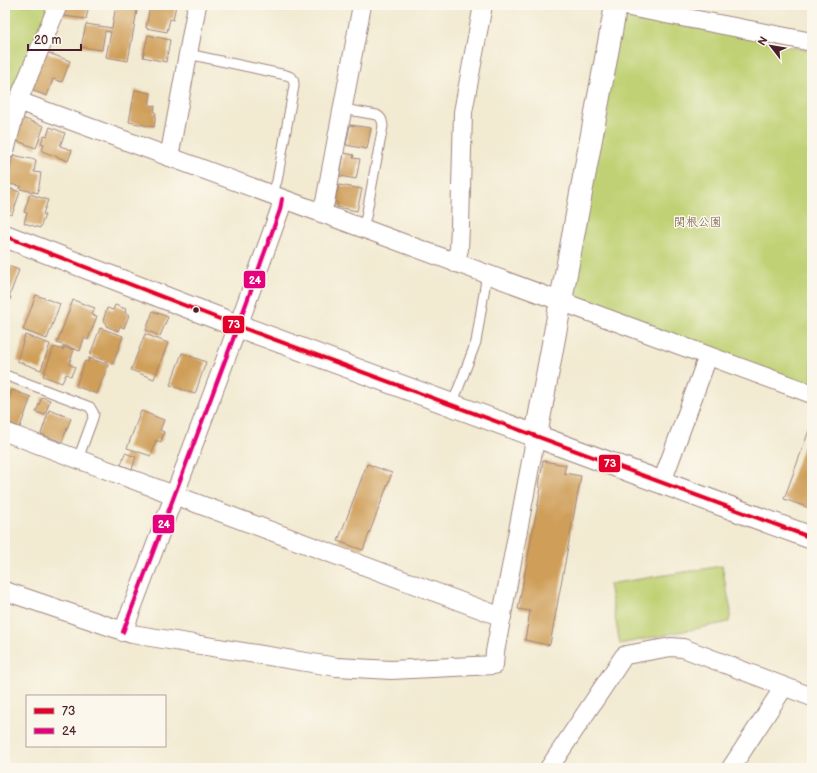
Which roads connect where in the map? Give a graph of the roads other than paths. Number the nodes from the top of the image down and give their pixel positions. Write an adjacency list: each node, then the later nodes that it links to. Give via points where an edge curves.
1 (58, 5): 9 (street)
2 (197, 5): 8 (street)
3 (362, 5): 10 (street)
4 (483, 5): 17 (street, via 463,112 459,249)
5 (616, 5): 19 (street)
6 (619, 5): 7 (street)
7 (812, 42)
8 (188, 54): 12 (street); 13 (lane, via 286,74 294,80 277,181)
9 (18, 101): 11 (street); 12 (street)
10 (343, 109): 14 (street); 15 (lane, via 377,115 381,118 383,126)
11 (5, 151)
12 (168, 157): 13 (street)
13 (277, 197): 14 (street); 20 (street, via 280,210)
14 (321, 213): 15 (street)
15 (362, 228): 17 (street)
16 (5, 236): 20 (street)
17 (455, 263): 18 (street)
18 (488, 275): 19 (street); 24 (lane, via 476,342)
19 (561, 302): 21 (street); 26 (street)
20 (238, 326): 24 (street); 29 (street)
21 (708, 356): 23 (street); 28 (street)
22 (5, 375): 27 (lane, via 90,408 94,414)
23 (812, 394)
24 (452, 405): 26 (street)
25 (5, 432): 27 (street)
26 (536, 435): 28 (street); 32 (street)
27 (78, 459): 29 (street)
28 (662, 482): 30 (street)
29 (174, 495): 32 (street); 33 (street)
30 (812, 538)
31 (5, 591): 33 (street)
32 (502, 616): 33 (street, via 494,666 391,670 337,667)
33 (123, 632)
34 (784, 687): 35 (street); 36 (street, via 683,648 671,647 626,655); 37 (street)
35 (812, 697)
36 (549, 768)
37 (731, 768)

